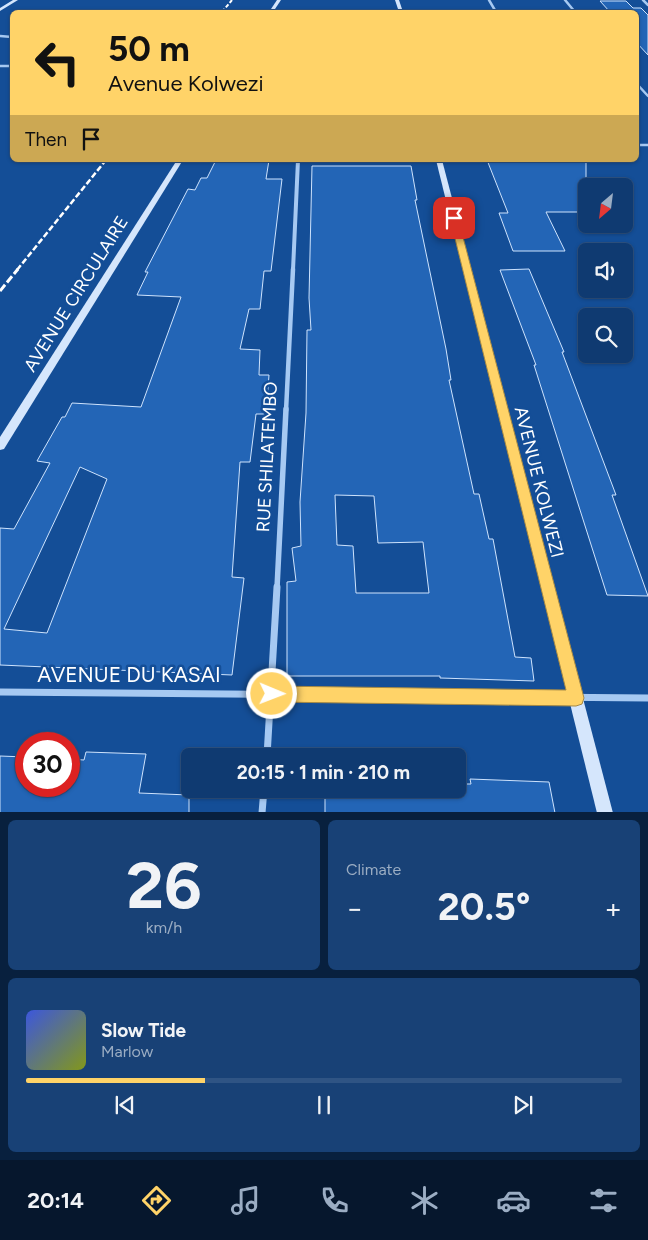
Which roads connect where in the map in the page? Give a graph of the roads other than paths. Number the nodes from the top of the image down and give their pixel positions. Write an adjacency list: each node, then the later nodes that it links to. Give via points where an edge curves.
1 (16, 0): 5 (street)
2 (565, 0): 6 (street)
3 (643, 0): 4 (street)
4 (648, 5)
5 (0, 10)
6 (573, 10)
7 (639, 86): 8 (street)
8 (648, 96)
9 (179, 162): 12 (street, AVENUE CIRCULAIRE)
10 (298, 162): 14 (street, RUE SHILATEMBO)
11 (440, 162): 15 (street, AVENUE KOLWEZI)
12 (0, 446)
13 (0, 692): 14 (street, AVENUE DU KASAI)
14 (272, 694): 15 (street, AVENUE DU KASAI); 17 (street, RUE SHILATEMBO)
15 (576, 698): 16 (street, AVENUE DU KASAI); 20 (street, AVENUE KOLWEZI)
16 (648, 698)
17 (268, 748)
18 (263, 798): 19 (street)
19 (262, 812)
20 (605, 812)

